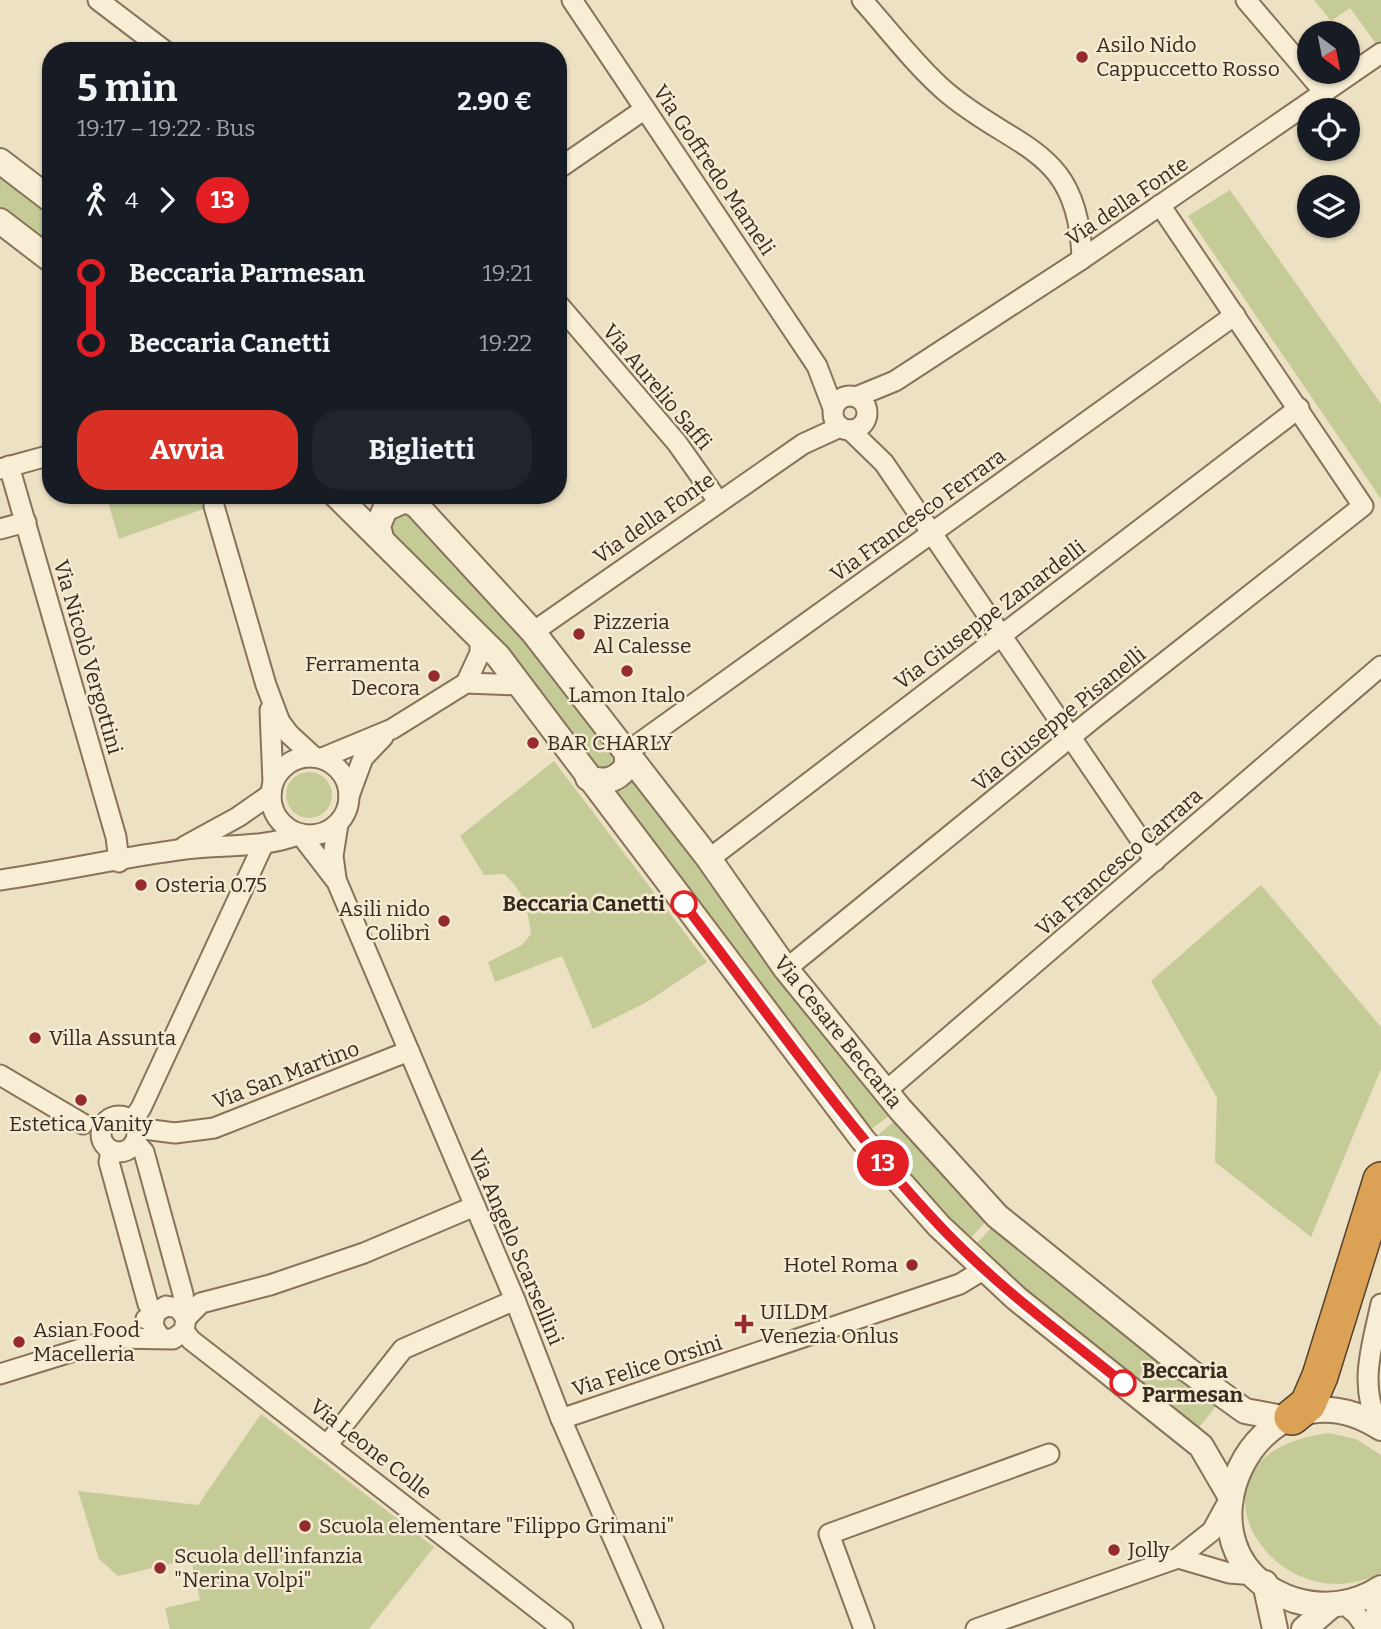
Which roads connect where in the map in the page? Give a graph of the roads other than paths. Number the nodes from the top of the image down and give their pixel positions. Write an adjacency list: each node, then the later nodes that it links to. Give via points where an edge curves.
1 (98, 0): 5 (street)
2 (572, 0): 8 (street, Via Goffredo Mameli)
3 (862, 0): 15 (street, via 945,91 1042,156 1056,171 1079,216)
4 (1247, 0): 7 (street)
5 (152, 42)
6 (1381, 53): 7 (street, Via della Fonte)
7 (1325, 93): 12 (street, Via della Fonte)
8 (645, 109): 10 (street); 18 (street, Via Goffredo Mameli)
9 (0, 161): 11 (street)
10 (567, 163)
11 (42, 193)
12 (1160, 205): 15 (street, Via della Fonte); 17 (street)
13 (0, 222): 14 (street)
14 (42, 253)
15 (1082, 259): 19 (street, Via della Fonte)
16 (567, 315): 25 (street, Via Aurelio Saffi, via 677,443)
17 (1235, 315): 20 (street); 32 (street, Via Francesco Ferrara)
18 (817, 366): 19 (street, Via Goffredo Mameli); 21 (street, Via Goffredo Mameli)
19 (860, 405): 21 (street, via 840,399); 21 (street, via 860,427); 23 (street, Via Goffredo Mameli)
20 (1299, 408): 35 (street, Via Giuseppe Zanardelli); 42 (street, Via Giuseppe Pisanelli, via 1363,506)
21 (839, 420): 23 (street, Via Goffredo Mameli); 25 (street, Via della Fonte)
22 (42, 457): 24 (street)
23 (884, 463): 32 (street, Via Goffredo Mameli)
24 (5, 467): 30 (street, Via Nicolò Vergottini)
25 (718, 501): 34 (street, Via della Fonte)
26 (345, 504): 33 (street, Via Cesare Beccaria)
27 (396, 504): 33 (street, Via Cesare Beccaria, via 385,509 378,526)
28 (416, 504): 34 (street, Via Cesare Beccaria)
29 (215, 506): 39 (street)
30 (26, 522): 31 (street); 54 (street, Via Nicolò Vergottini, via 116,837)
31 (0, 529)
32 (933, 533): 35 (street, Via Goffredo Mameli); 43 (street, Via Francesco Ferrara)
33 (381, 538): 36 (street, Via Cesare Beccaria)
34 (533, 632): 43 (street, Via Cesare Beccaria)
35 (1001, 635): 42 (street, Via Goffredo Mameli); 52 (street, Via Giuseppe Zanardelli)
36 (480, 638): 38 (street, via 480,653); 40 (street, Via Cesare Beccaria)
37 (1381, 666): 53 (street, Via Francesco Carrara)
38 (466, 683): 40 (street); 41 (street)
39 (266, 685): 44 (street, via 284,729); 46 (street, via 272,724)
40 (520, 685): 45 (street, Via Cesare Beccaria)
41 (392, 729): 44 (street); 47 (street, via 363,758)
42 (1072, 737): 53 (street, Via Goffredo Mameli); 57 (street, Via Giuseppe Pisanelli)
43 (627, 752): 45 (street, via 627,766 617,777 604,782); 52 (street, Via Cesare Beccaria)
44 (318, 758): 46 (street, via 304,757 285,766); 47 (street, via 341,772)
45 (588, 778): 67 (street, Via Cesare Beccaria, via 863,1140)
46 (272, 789): 49 (street, via 279,820); 51 (street, via 238,817)
47 (349, 796): 48 (street)
48 (338, 824): 49 (street, via 327,832); 56 (street, via 333,856)
49 (300, 835): 50 (street); 56 (street)
50 (263, 845): 51 (street); 63 (street)
51 (178, 850): 54 (street)
52 (709, 859): 57 (street, Via Cesare Beccaria)
53 (1156, 861): 60 (street, Via Francesco Carrara)
54 (119, 862): 55 (street)
55 (0, 880)
56 (337, 882): 58 (street, Via Angelo Scarsellini)
57 (786, 969): 60 (street, Via Cesare Beccaria)
58 (409, 1051): 63 (street, Via San Martino, via 214,1128 175,1133); 66 (street, Via Angelo Scarsellini)
59 (0, 1074): 62 (street)
60 (886, 1091): 75 (street, Via Cesare Beccaria, via 997,1216 1052,1263 1245,1411)
61 (112, 1117): 62 (street); 63 (street, via 122,1116); 64 (street, via 101,1129)
62 (83, 1124): 64 (street)
63 (134, 1130): 64 (street, via 122,1152); 71 (street, via 183,1294)
64 (106, 1146): 70 (street, via 148,1304)
65 (1381, 1180): 75 (highway, via 1320,1376 1308,1404)
66 (475, 1206): 68 (street, Via Angelo Scarsellini); 71 (street, via 353,1257 201,1303)
67 (984, 1270): 77 (street, Via Felice Orsini, via 948,1289); 80 (street, Via Cesare Beccaria, via 1201,1446)
68 (515, 1300): 77 (street, Via Angelo Scarsellini); 78 (street, via 403,1349)
69 (1381, 1304): 76 (street, via 1366,1373)
70 (155, 1313): 71 (street, via 166,1306 178,1308); 72 (street, via 153,1326); 73 (street)
71 (185, 1325): 72 (street, via 173,1339); 78 (street, Via Leone Colle, via 191,1340)
72 (160, 1336): 73 (street)
73 (116, 1338): 74 (street)
74 (0, 1374)
75 (1290, 1418): 76 (street, via 1319,1411); 80 (street, via 1251,1447 1237,1470)
76 (1373, 1418)
77 (561, 1419): 87 (street, Via Angelo Scarsellini)
78 (328, 1444): 86 (street, Via Leone Colle)
79 (1049, 1454): 88 (street, via 829,1534)
80 (1229, 1497): 81 (street, via 1212,1531); 82 (street, via 1233,1537)
81 (1178, 1559): 82 (street); 85 (street)
82 (1260, 1579): 84 (street, via 1294,1600); 89 (street)
83 (1378, 1590): 84 (street); 92 (street)
84 (1337, 1604): 90 (street); 91 (street, via 1356,1614)
85 (984, 1628)
86 (564, 1629)
87 (653, 1629)
88 (864, 1629)
89 (1275, 1629)
90 (1304, 1629)
91 (1367, 1629)
92 (1377, 1629)

